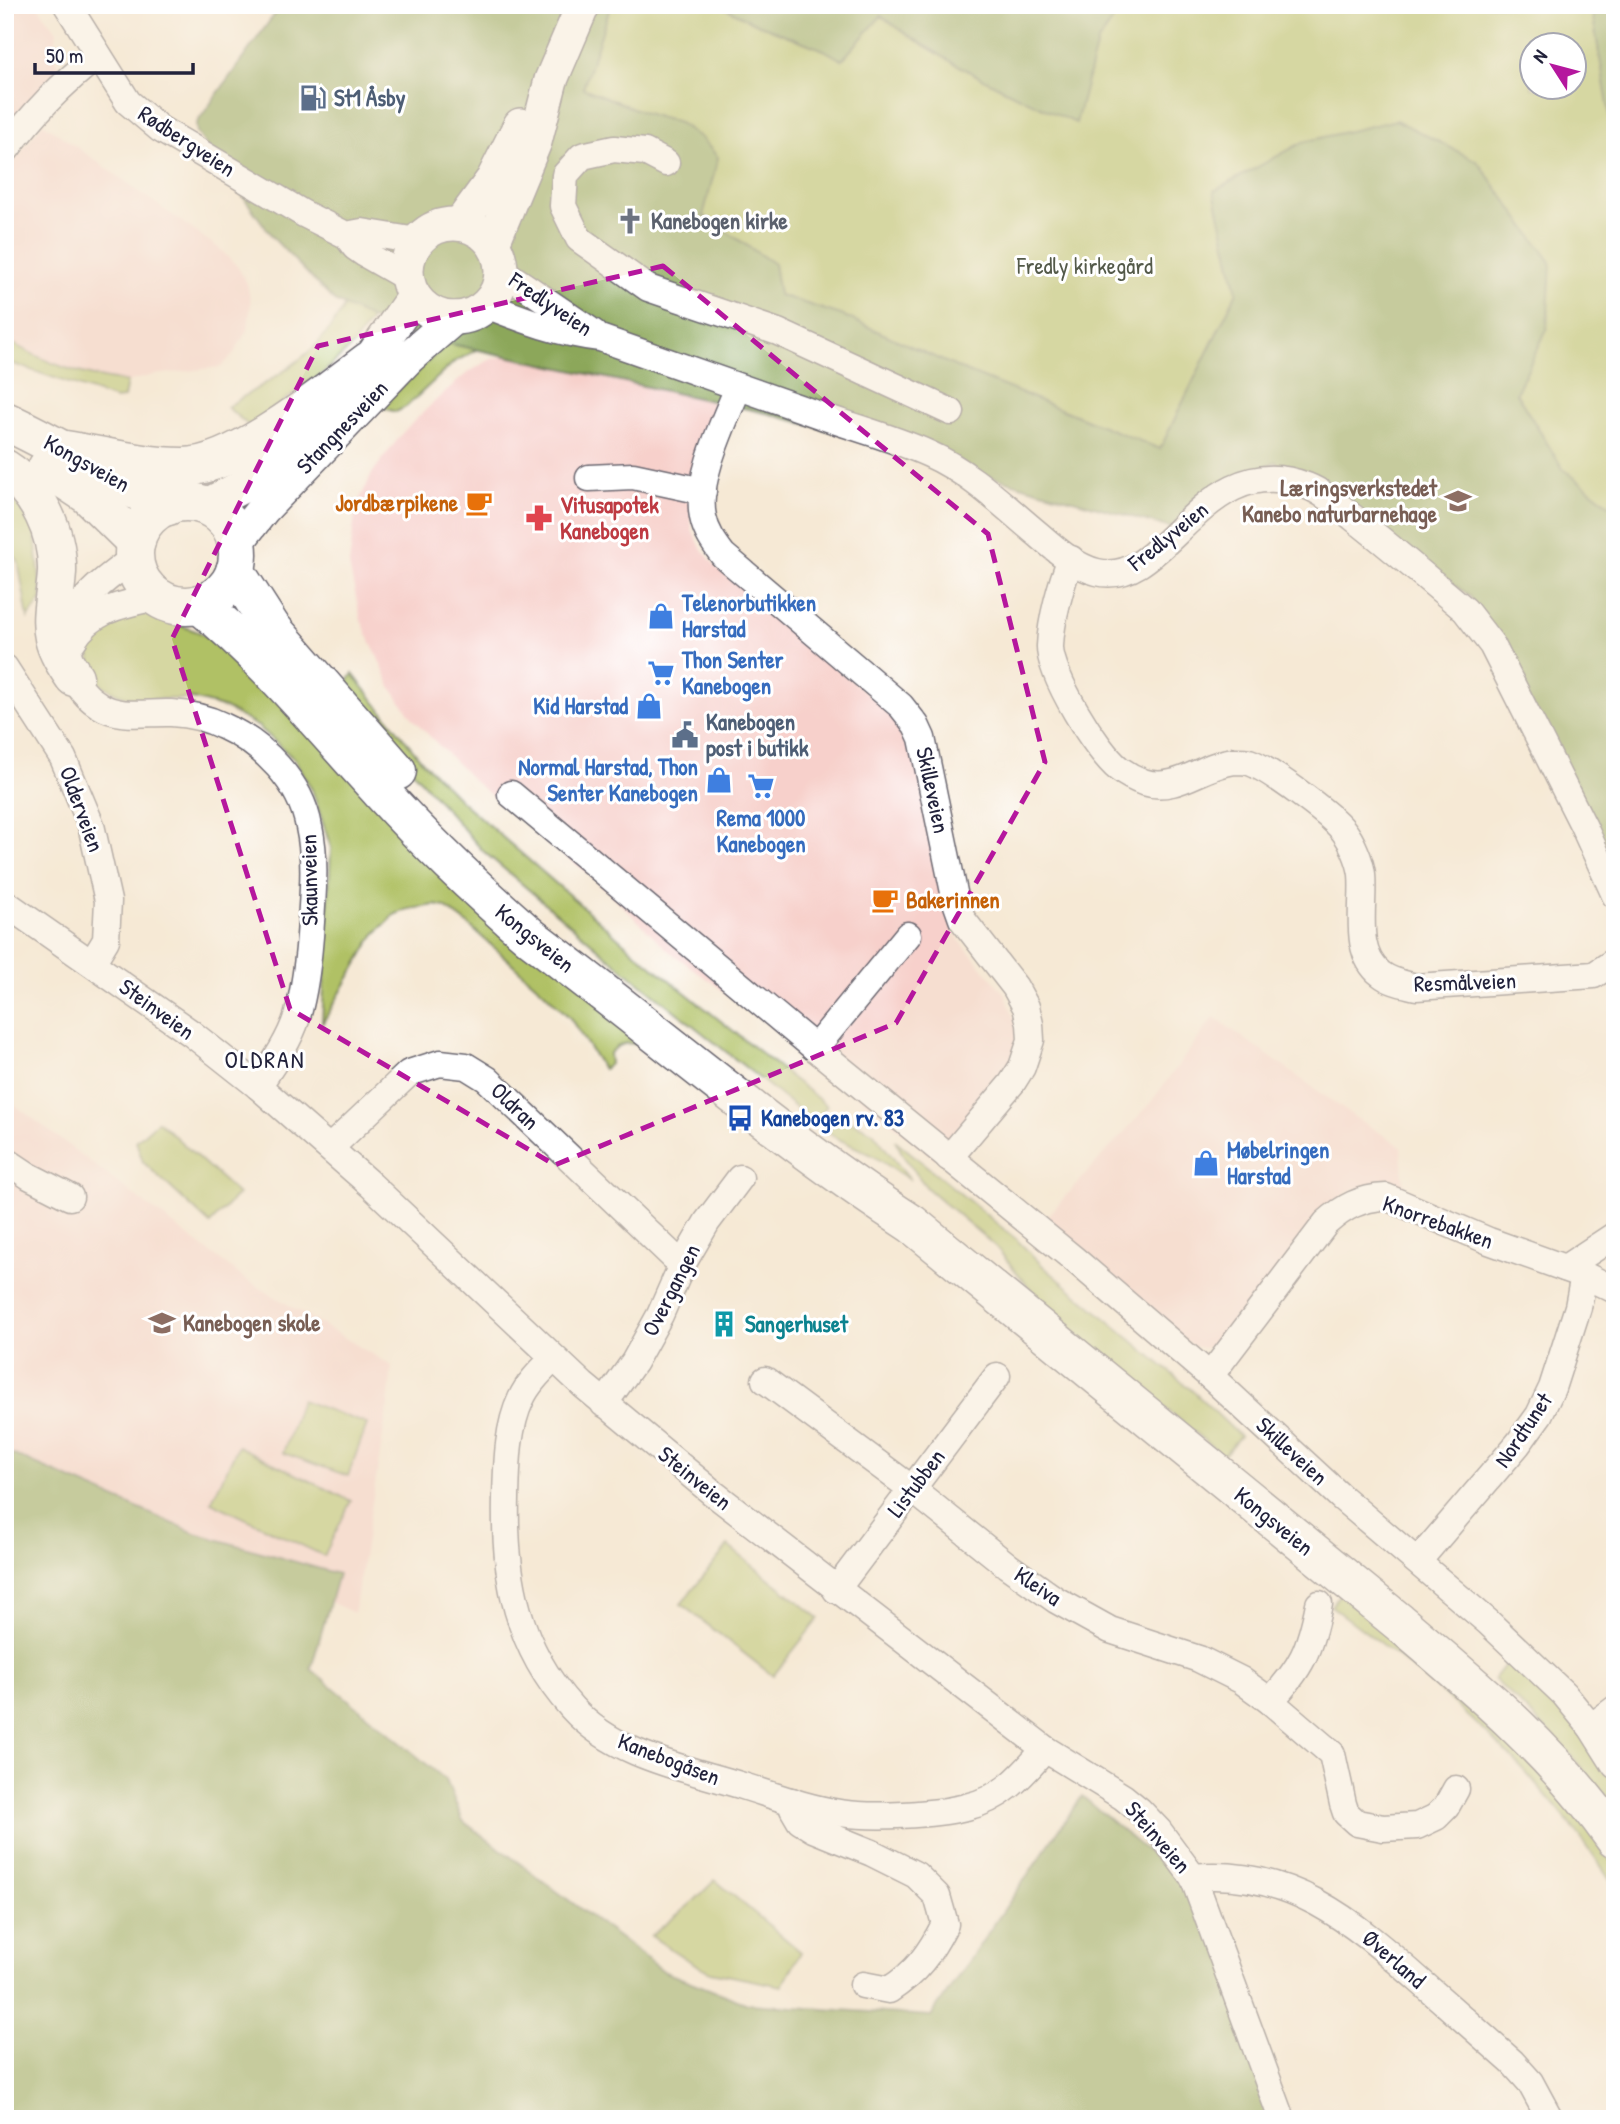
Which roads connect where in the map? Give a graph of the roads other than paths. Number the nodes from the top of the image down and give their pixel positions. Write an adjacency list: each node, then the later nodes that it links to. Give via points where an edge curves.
1 (583, 5): 4 (main road)
2 (77, 10): 3 (street, Rødbergveien)
3 (98, 55): 5 (street, via 31,116); 8 (street, Rødbergveien, via 128,102 160,129)
4 (551, 80): 7 (main road, via 527,112 493,179); 10 (main road)
5 (5, 152)
6 (666, 163): 17 (street, via 645,152 614,149 582,156 565,175 563,206 579,239 648,288 778,332)
7 (460, 224): 9 (main road, via 440,225); 10 (main road, via 478,230)
8 (346, 234): 9 (street, Rødbergveien, via 362,232); 11 (street, Rødbergveien, via 355,247)
9 (416, 241): 11 (main road, Stangnesveien, via 408,259)
10 (497, 257): 12 (main road, via 498,289); 14 (street, Fredlyveien)
11 (410, 287): 13 (main road, via 431,312); 15 (main road, Stangnesveien)
12 (486, 305): 13 (main road, Stangnesveien); 14 (street, Fredlyveien, via 546,327)
13 (454, 318): 27 (main road, Stangnesveien, via 408,358 263,509)
14 (600, 338): 16 (street, Fredlyveien)
15 (369, 361): 20 (highway, via 271,432 199,466); 25 (main road, Stangnesveien, via 263,471)
16 (738, 388): 23 (street, Skilleveien); 28 (street, Fredlyveien, via 931,454)
17 (951, 412)
18 (5, 421): 20 (highway, Kongsveien)
19 (5, 446): 26 (highway, Kongsveien, via 88,495)
20 (65, 450): 24 (highway, Kongsveien)
21 (5, 469): 31 (highway, via 29,489 50,528 57,571 54,639)
22 (589, 478): 23 (street, via 633,475)
23 (702, 491): 42 (street, Skilleveien, via 703,519 723,555 901,706 916,724 962,919 1026,1007 1031,1040 1022,1067)
24 (168, 506): 25 (highway, via 187,502); 26 (highway, via 147,520)
25 (205, 506): 27 (highway, via 228,524)
26 (135, 550): 29 (highway, via 141,579); 31 (street, via 74,616 69,632)
27 (236, 557): 30 (highway, via 225,589); 46 (highway, Kongsveien, via 271,627 477,859 872,1184)
28 (1071, 559): 34 (street, Fredlyveien, via 1096,572 1120,574 1140,564 1207,504 1238,484 1282,479 1308,486 1476,623 1492,645); 37 (street, Resmålveien, via 1062,581 1050,648 1060,681 1099,747 1119,769 1159,785 1184,781 1231,761 1248,761 1320,810 1343,830 1354,850 1362,872 1363,941 1367,959 1381,975 1416,987 1594,975)
29 (157, 597): 30 (highway, via 173,604); 31 (street, via 98,614 77,635)
30 (199, 604): 46 (highway, Kongsveien, via 260,658 420,834 515,924 761,1116)
31 (71, 663): 40 (street, Skaunveien, via 88,697 108,711 188,715 238,733 283,773 305,811 313,891 305,982 285,1044)
32 (5, 668): 38 (street, Olderveien, via 63,758 91,825 108,901 106,940)
33 (511, 794): 39 (street, Skilleveien)
34 (1615, 895)
35 (5, 903): 38 (street, Steinveien)
36 (908, 935): 39 (street)
37 (1615, 961)
38 (92, 963): 40 (street, Steinveien)
39 (815, 1048): 42 (street, Skilleveien)
40 (258, 1086): 41 (street, Steinveien)
41 (330, 1148): 48 (street, Oldran, via 409,1073 440,1063 466,1066 487,1079); 51 (street, Steinveien)
42 (949, 1158): 53 (street, Skilleveien)
43 (5, 1160): 45 (street)
44 (740, 1178): 48 (street, Overgangen)
45 (70, 1197)
46 (912, 1224): 67 (highway, Kongsveien, via 1462,1675 1549,1756)
47 (1615, 1235): 49 (street)
48 (682, 1265): 55 (street, Overgangen, via 634,1362)
49 (1575, 1272): 50 (street, Knorrebakken); 53 (street, Knorrebakken, via 1385,1197 1357,1201 1326,1223); 57 (street, Nordtunet, via 1578,1307 1539,1415)
50 (1615, 1290)
51 (554, 1359): 55 (street, Steinveien); 66 (street, Kanebogåsen, via 520,1399 507,1466 505,1538 510,1579 538,1663 575,1711 629,1749)
52 (997, 1376): 56 (street, Listubben)
53 (1210, 1376): 57 (street, Skilleveien)
54 (765, 1380): 56 (street, Kleiva)
55 (604, 1404): 58 (street, Steinveien)
56 (912, 1489): 58 (street, Listubben); 60 (street, Kleiva, via 1056,1600 1110,1630 1199,1659)
57 (1418, 1562): 62 (street, Skilleveien, via 1555,1685)
58 (836, 1590): 63 (street, Steinveien)
59 (1319, 1604): 60 (street, via 1307,1654)
60 (1270, 1701): 65 (street, Kleiva, via 1332,1754 1346,1812 1357,1823 1399,1829 1430,1820 1446,1807)
61 (1615, 1709): 62 (street)
62 (1591, 1727): 64 (street, Skilleveien)
63 (1045, 1749): 66 (street, Kanebogåsen, via 999,1795 967,1807 877,1816 839,1813); 68 (street, Steinveien, via 1139,1810)
64 (1615, 1765)
65 (1456, 1790)
66 (792, 1801): 69 (street, via 800,1821 916,1875 937,1895 945,1924 930,1953 890,1990)
67 (1615, 1839)
68 (1193, 1877): 70 (street, Steinveien); 71 (street, Øverland, via 1218,1875 1275,1885 1348,1920 1512,2062 1530,2082)
69 (863, 1985)
70 (1282, 2119)
71 (1550, 2119)

